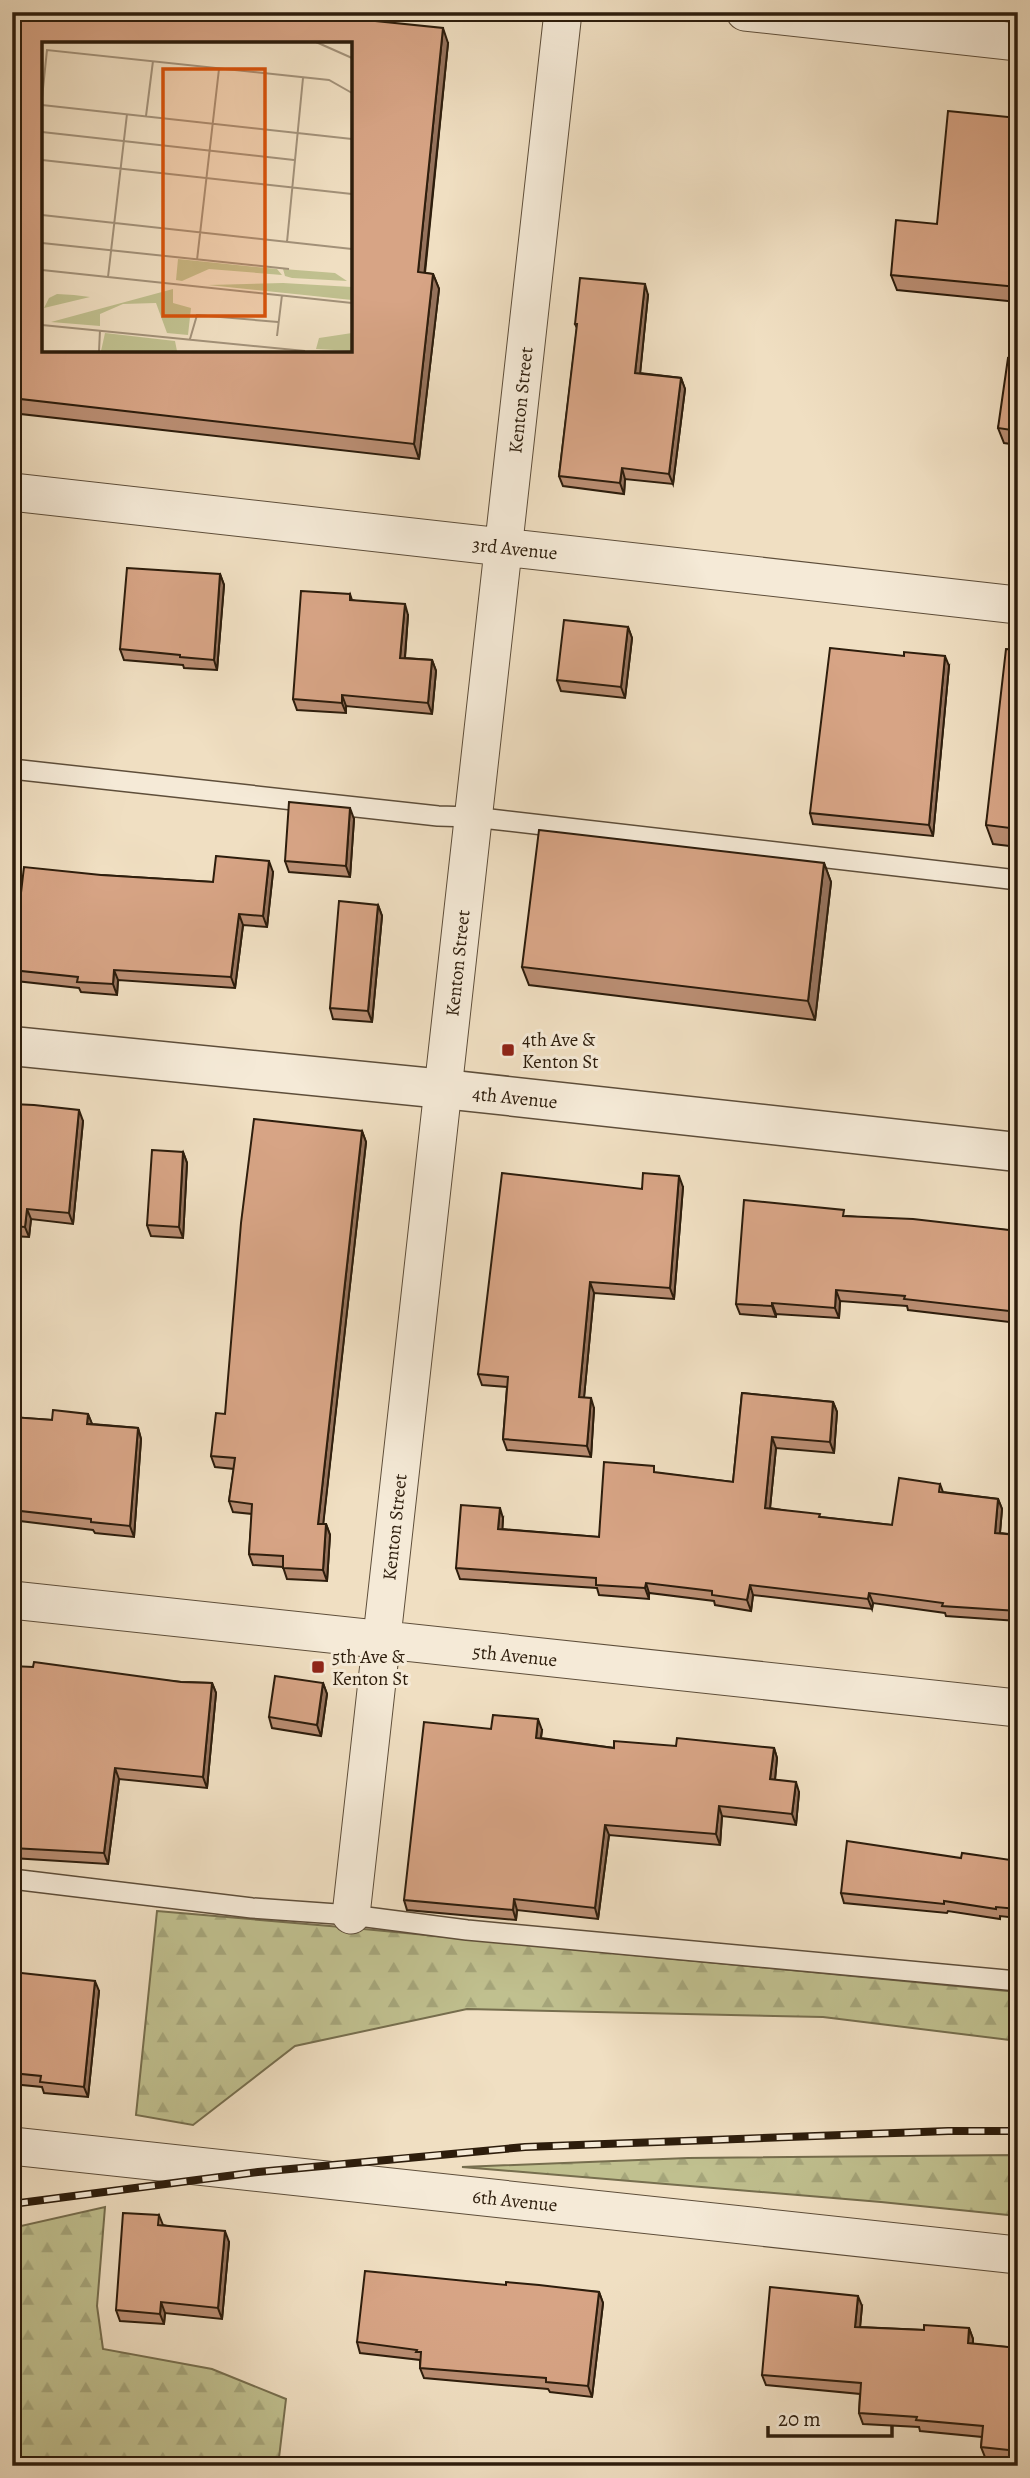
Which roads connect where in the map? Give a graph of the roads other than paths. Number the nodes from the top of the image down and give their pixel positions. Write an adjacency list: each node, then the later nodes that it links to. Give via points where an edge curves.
1 (563, 12): 5 (street, Kenton Street)
2 (745, 12): 3 (street)
3 (1018, 42)
4 (12, 492): 5 (street, 3rd Avenue)
5 (503, 547): 6 (street, 3rd Avenue); 8 (street, Kenton Street)
6 (1018, 605)
7 (12, 769): 8 (lane)
8 (473, 817): 9 (lane); 11 (street, Kenton Street)
9 (1018, 880)
10 (12, 1046): 11 (street, 4th Avenue)
11 (444, 1089): 12 (street, 4th Avenue); 14 (street, Kenton Street)
12 (1018, 1152)
13 (12, 1600): 14 (street, 5th Avenue)
14 (382, 1641): 15 (street, 5th Avenue); 17 (street, Kenton Street)
15 (1018, 1709)
16 (12, 1879): 17 (lane, via 252,1908)
17 (351, 1914): 18 (lane, via 453,1928)
18 (1018, 1981)
19 (12, 2146): 20 (street, 6th Avenue)
20 (1018, 2255)

